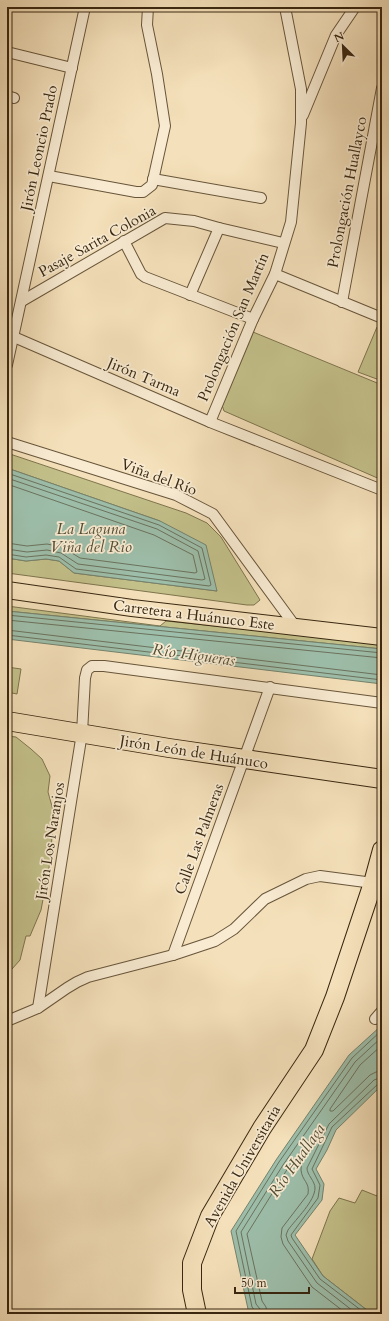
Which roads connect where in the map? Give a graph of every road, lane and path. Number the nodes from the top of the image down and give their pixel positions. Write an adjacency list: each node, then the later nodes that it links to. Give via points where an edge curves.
1 (85, 7): 6 (street, Jirón Leoncio Prado)
2 (148, 7): 10 (street, via 147,25 165,126)
3 (285, 7): 8 (street, Prolongación San Martín, via 301,89)
4 (355, 7): 8 (street, via 336,35)
5 (7, 52): 6 (street)
6 (72, 68): 9 (street, Jirón Leoncio Prado)
7 (382, 88): 18 (street, Prolongación Huallayco)
8 (300, 122): 14 (street, Prolongación San Martín, via 291,222)
9 (49, 176): 10 (street, via 136,192 148,189); 17 (street, Jirón Leoncio Prado)
10 (153, 179): 11 (street)
11 (261, 198)
12 (219, 228): 13 (street, Pasaje Sarita Colonia, via 194,221 165,218); 14 (street, Pasaje Sarita Colonia); 16 (street)
13 (124, 242): 16 (street, via 141,274); 17 (street, Pasaje Sarita Colonia)
14 (283, 243): 15 (street, Prolongación San Martín)
15 (275, 274): 18 (street); 20 (street, Prolongación San Martín)
16 (190, 295): 20 (street)
17 (22, 301): 21 (street, Jirón Leoncio Prado)
18 (342, 302): 19 (street)
19 (382, 318)
20 (253, 319): 23 (street, Prolongación San Martín)
21 (10, 335): 22 (street, Jirón Leoncio Prado); 23 (street, Jirón Tarma)
22 (7, 365)
23 (210, 422): 25 (street, Jirón Tarma)
24 (7, 442): 27 (street, Viña del Río, via 176,495 213,514)
25 (382, 490)
26 (7, 590): 27 (main road, Carretera a Huánuco Este, via 132,608)
27 (295, 626): 28 (main road, Carretera a Huánuco Este)
28 (382, 636)
29 (270, 687): 30 (street); 32 (street, Jirón Los Naranjos, via 92,666 87,670 85,678); 33 (street, Calle Las Palmeras)
30 (382, 703)
31 (7, 721): 32 (highway, Jirón León de Huánuco)
32 (82, 733): 33 (highway, Jirón León de Huánuco); 38 (street, Jirón Los Naranjos)
33 (244, 760): 34 (highway, Jirón León de Huánuco); 37 (street, Calle Las Palmeras)
34 (382, 779)
35 (382, 850): 36 (highway, Avenida Universitaria)
36 (373, 883): 37 (street, via 320,876 306,879 265,899 234,929 215,941); 42 (highway, Avenida Universitaria, via 335,997 314,1050 262,1128 210,1216 192,1263 192,1290)
37 (173, 955): 38 (street, via 88,977)
38 (38, 1008): 41 (street)
39 (382, 1011): 40 (street)
40 (375, 1019)
41 (8, 1021)
42 (197, 1314)

